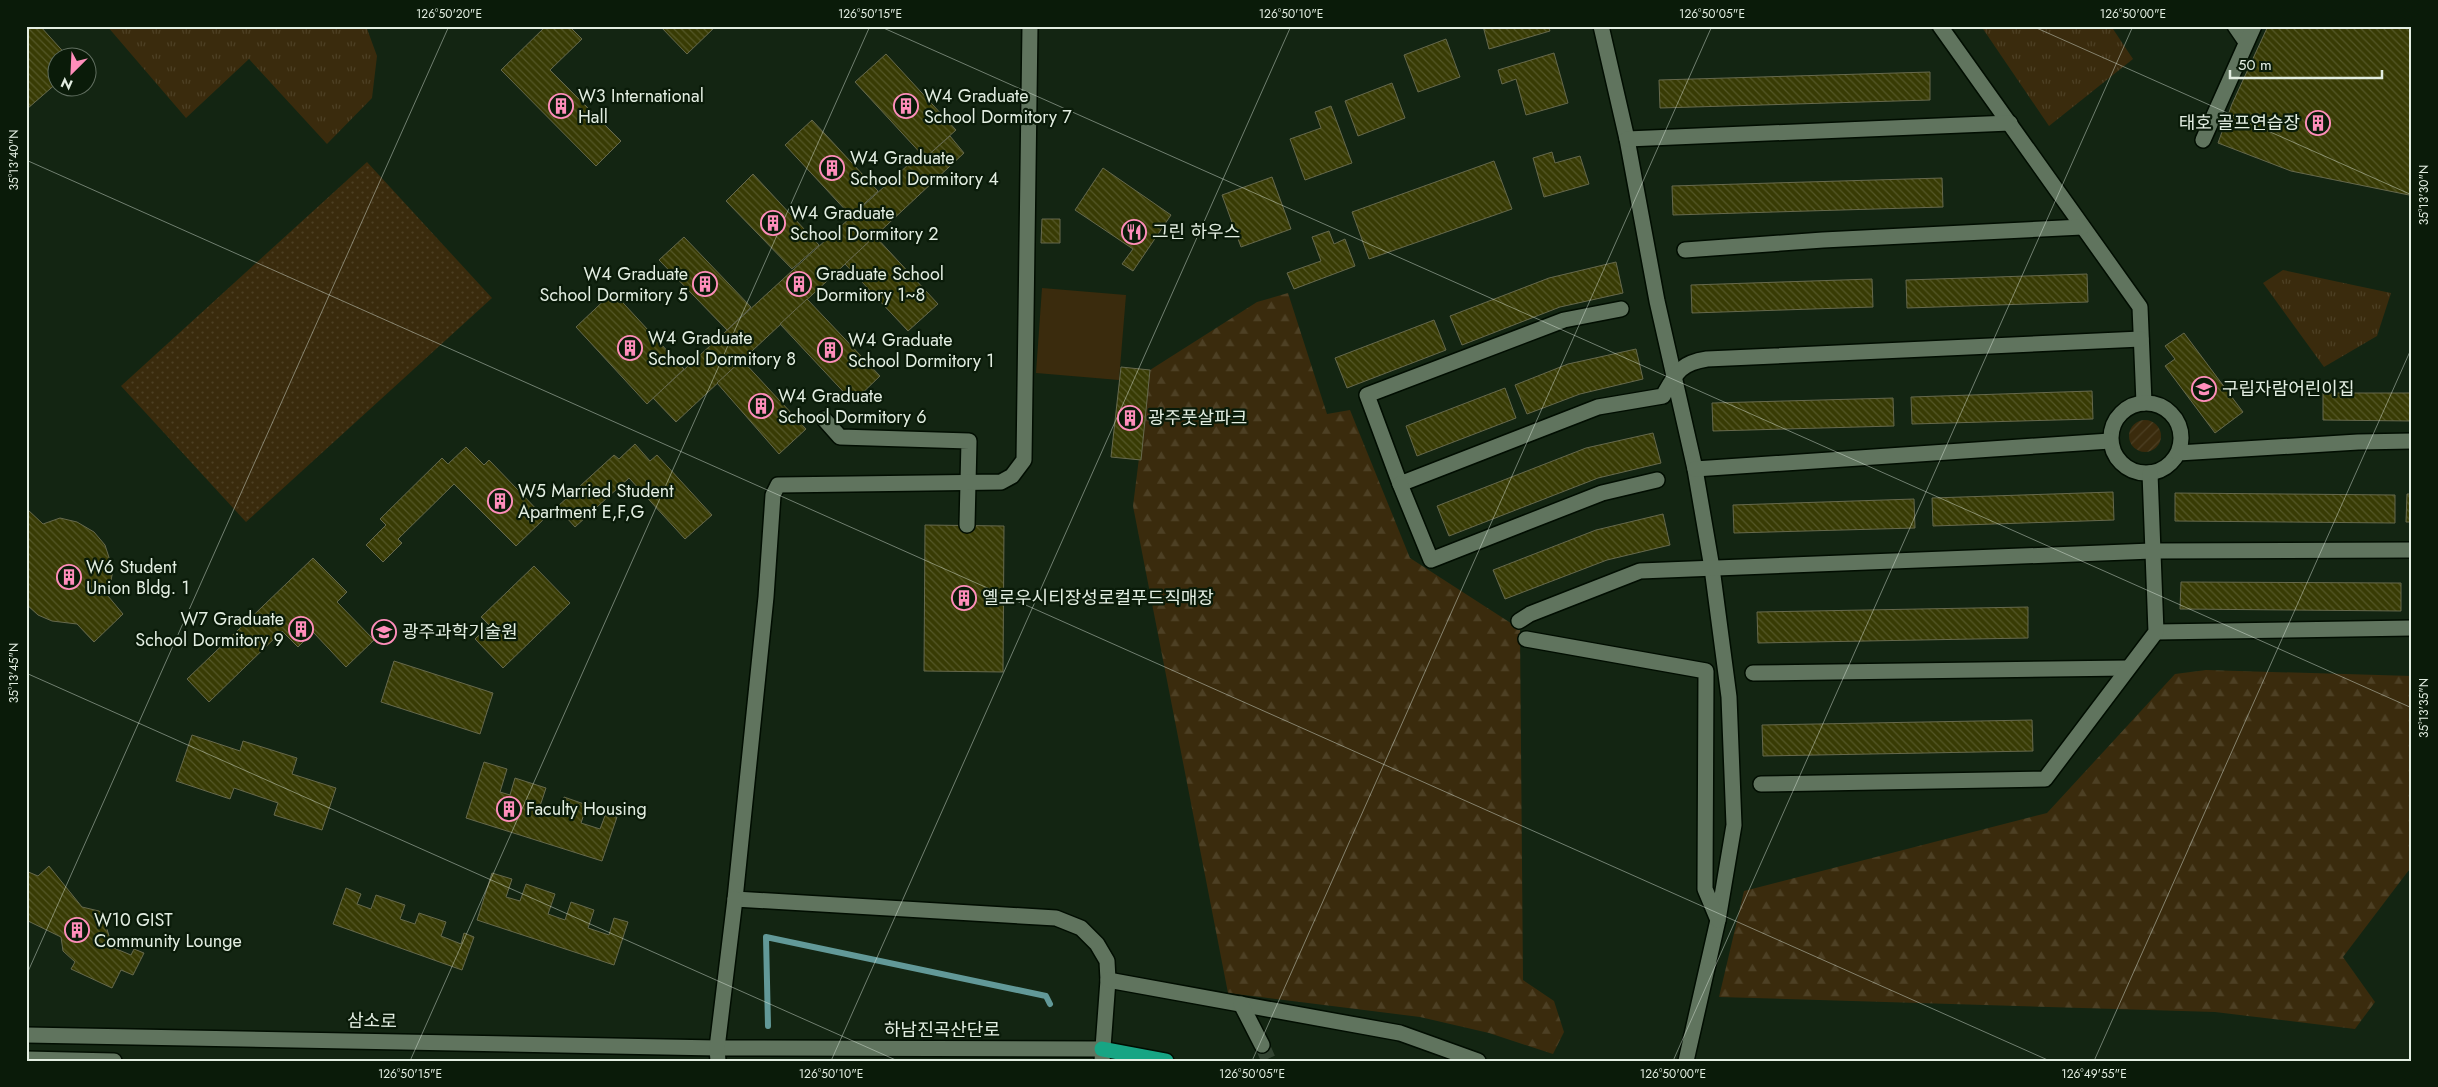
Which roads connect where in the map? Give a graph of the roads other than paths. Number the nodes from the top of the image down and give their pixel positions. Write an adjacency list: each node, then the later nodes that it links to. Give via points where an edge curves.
1 (1030, 26): 23 (street, via 1026,453 1021,466 1007,480)
2 (1601, 26): 8 (street)
3 (1940, 26): 7 (street)
4 (2235, 26): 6 (street)
5 (2254, 26): 6 (street)
6 (2246, 42): 9 (street)
7 (2010, 123): 8 (street); 10 (street)
8 (1627, 139): 14 (street)
9 (2202, 140)
10 (2082, 227): 11 (street); 13 (street, via 2140,307)
11 (1685, 250)
12 (1621, 310): 24 (street, via 1564,320 1367,395)
13 (2141, 340): 14 (street, via 1707,359 1690,362); 15 (street)
14 (1674, 376): 20 (street); 24 (street, via 1662,396 1598,407)
15 (2144, 403): 17 (street, via 2133,405 2119,415 2111,430); 19 (street, via 2156,404 2175,418 2180,435)
16 (824, 419): 23 (street, via 840,437 969,441)
17 (2110, 441): 20 (street); 21 (street, via 2119,462 2139,473)
18 (2412, 441): 19 (street)
19 (2178, 453): 21 (street, via 2166,466)
20 (1695, 469): 28 (street)
21 (2150, 473): 27 (street)
22 (1657, 480): 24 (street, via 1602,493 1431,560)
23 (968, 482): 25 (street); 36 (street, via 778,485 773,495 766,597)
24 (1400, 484)
25 (967, 525)
26 (2412, 550): 27 (street)
27 (2152, 551): 28 (street); 31 (street)
28 (1712, 568): 29 (street, via 1640,572); 37 (street, via 1729,696 1734,809)
29 (1519, 621)
30 (2412, 628): 31 (street)
31 (2156, 632): 33 (street)
32 (1526, 640): 37 (street, via 1706,671 1705,889)
33 (2128, 668): 34 (street); 35 (street, via 2045,779)
34 (1754, 673)
35 (1761, 784)
36 (734, 899): 38 (street, via 1056,918 1080,928 1097,944 1107,961); 42 (street)
37 (1718, 920): 48 (street)
38 (1108, 980): 39 (street); 43 (street)
39 (1241, 1004): 41 (street); 47 (street, via 1400,1033)
40 (26, 1035): 42 (street, 삼소로)
41 (1262, 1045)
42 (718, 1054): 43 (street, 하남진곡산단로)
43 (1102, 1055): 46 (highway, 하남진곡산단로)
44 (26, 1060): 45 (street)
45 (114, 1061)
46 (1166, 1061)
47 (1478, 1061)
48 (1686, 1061)

